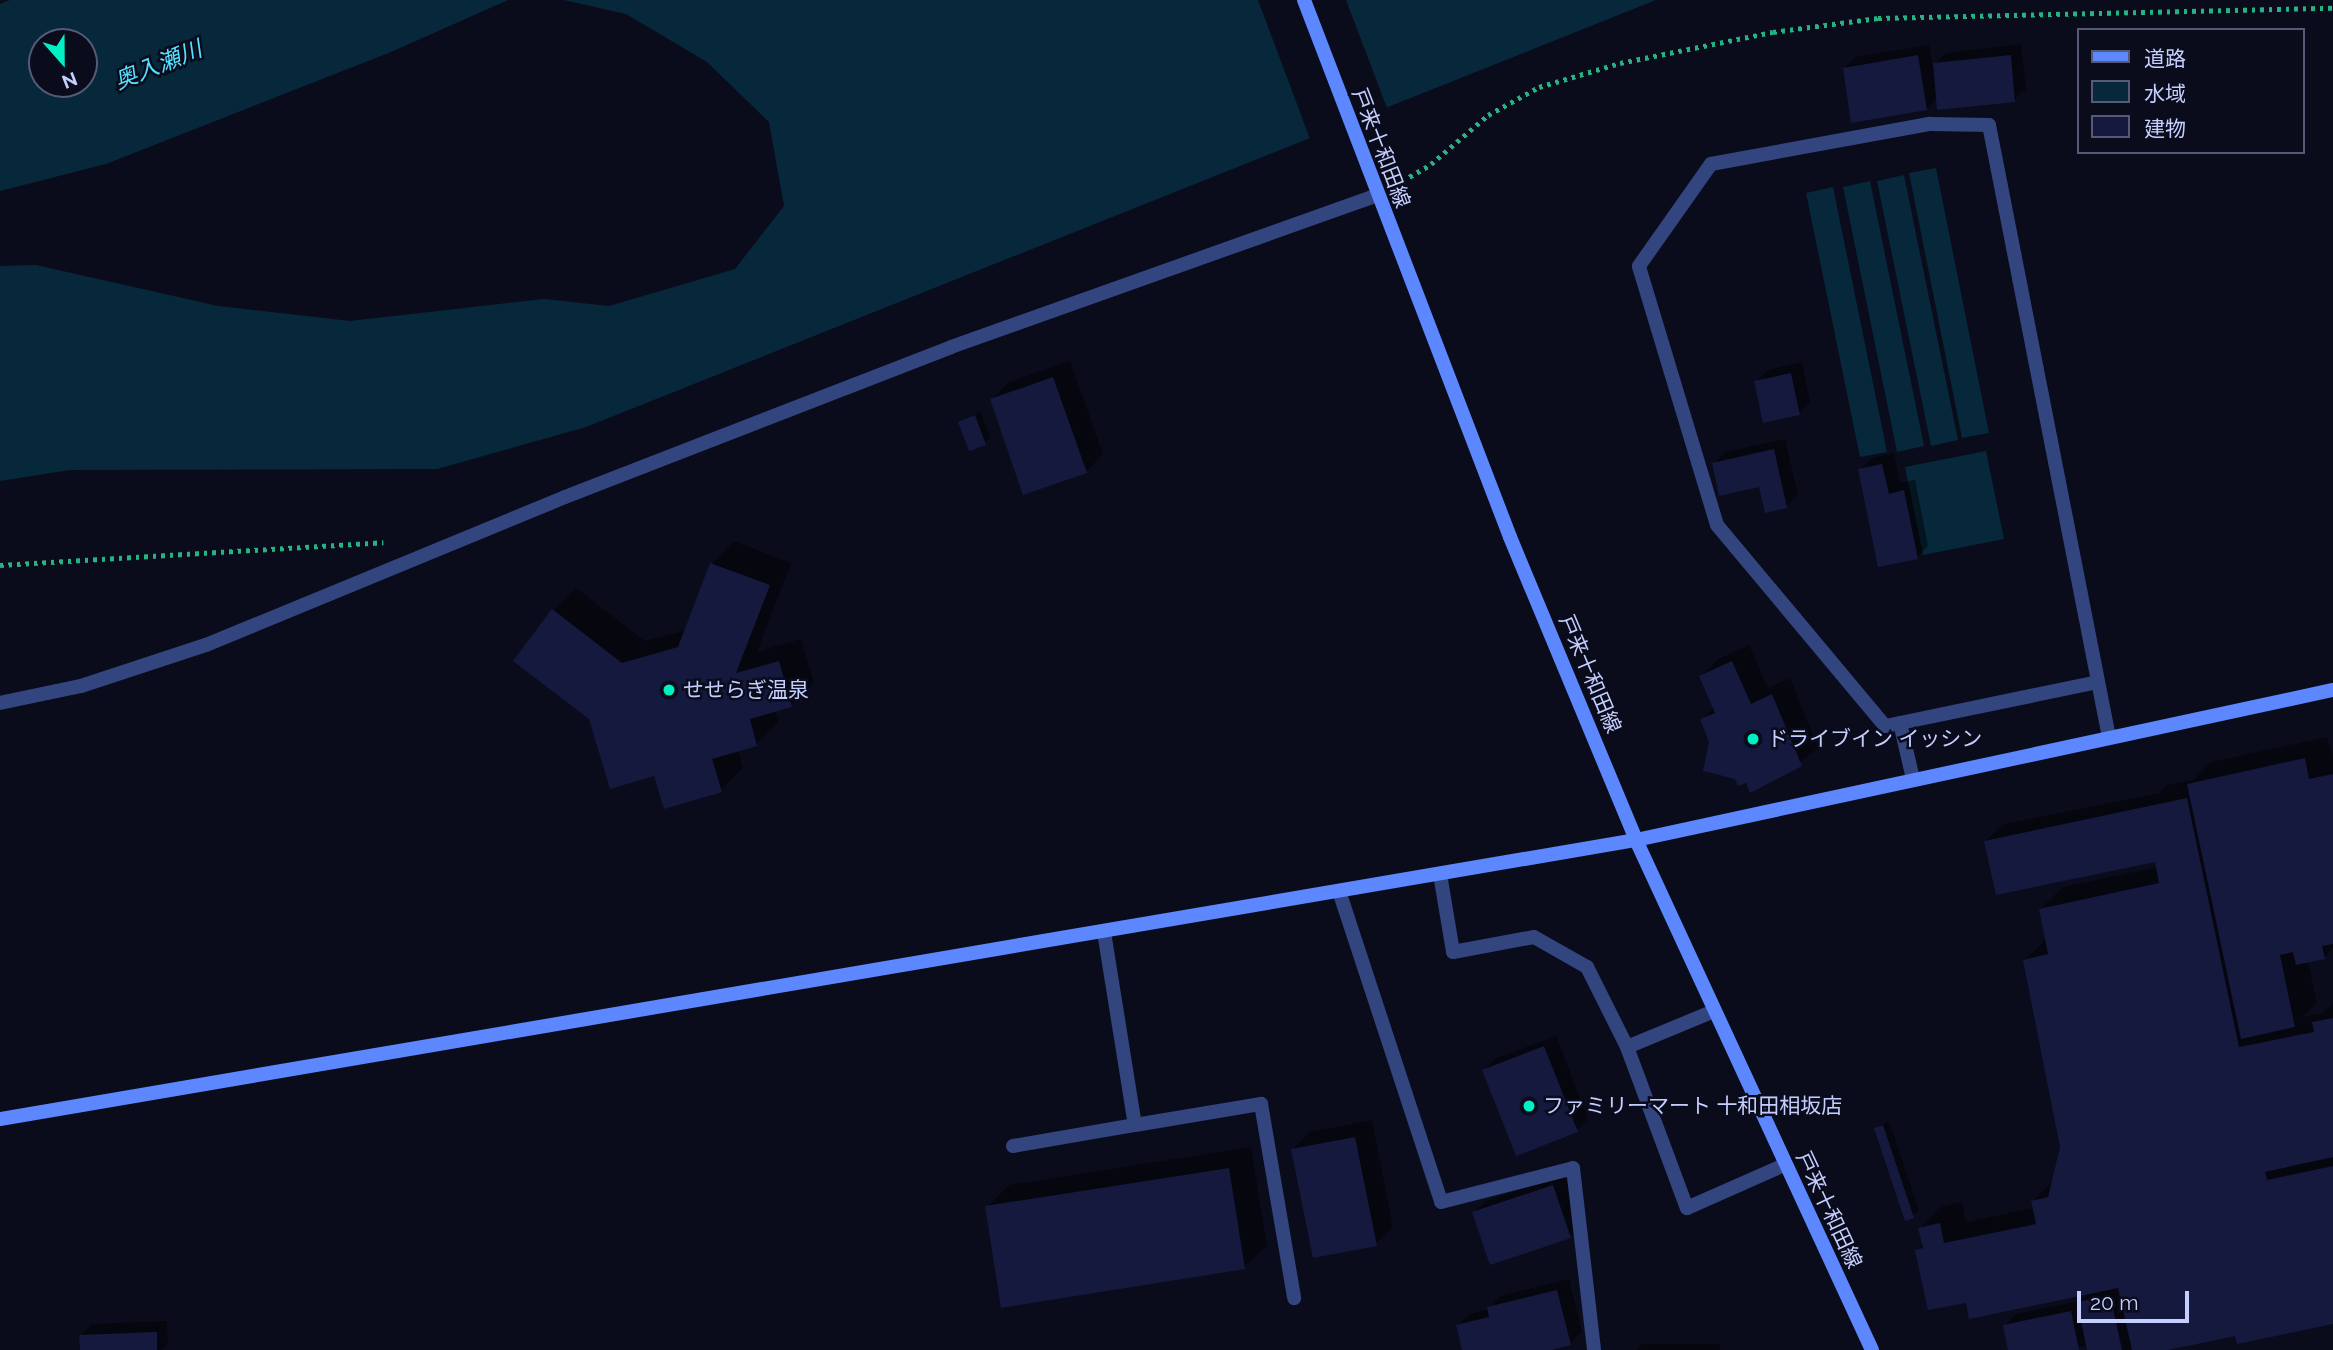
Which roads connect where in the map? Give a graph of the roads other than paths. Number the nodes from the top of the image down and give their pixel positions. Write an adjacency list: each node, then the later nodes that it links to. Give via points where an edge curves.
1 (1304, 0): 2 (street, 戸来十和田線)
2 (1377, 195): 5 (street, via 951,347 565,497 206,645 81,686); 9 (street, 戸来十和田線)
3 (2098, 682): 6 (street); 6 (street, via 1989,125 1930,124 1711,164 1639,266 1717,525 1885,726); 7 (street)
4 (2333, 690): 7 (street)
5 (0, 703)
6 (1900, 723): 8 (street)
7 (2109, 737): 8 (street)
8 (1913, 779): 9 (street)
9 (1636, 840): 10 (street); 13 (street, 戸来十和田線)
10 (1440, 874): 11 (street); 14 (street, via 1454,952 1534,937 1587,967)
11 (1339, 891): 12 (street); 20 (street, via 1441,1202 1573,1168)
12 (1104, 932): 15 (street); 16 (street)
13 (1714, 1011): 14 (street); 18 (street, 戸来十和田線)
14 (1627, 1047): 18 (street, via 1687,1208)
15 (0, 1119)
16 (1135, 1125): 17 (street); 19 (street, via 1261,1104)
17 (1013, 1146)
18 (1784, 1165): 21 (street, 戸来十和田線)
19 (1294, 1298)
20 (1594, 1350)
21 (1872, 1350)

